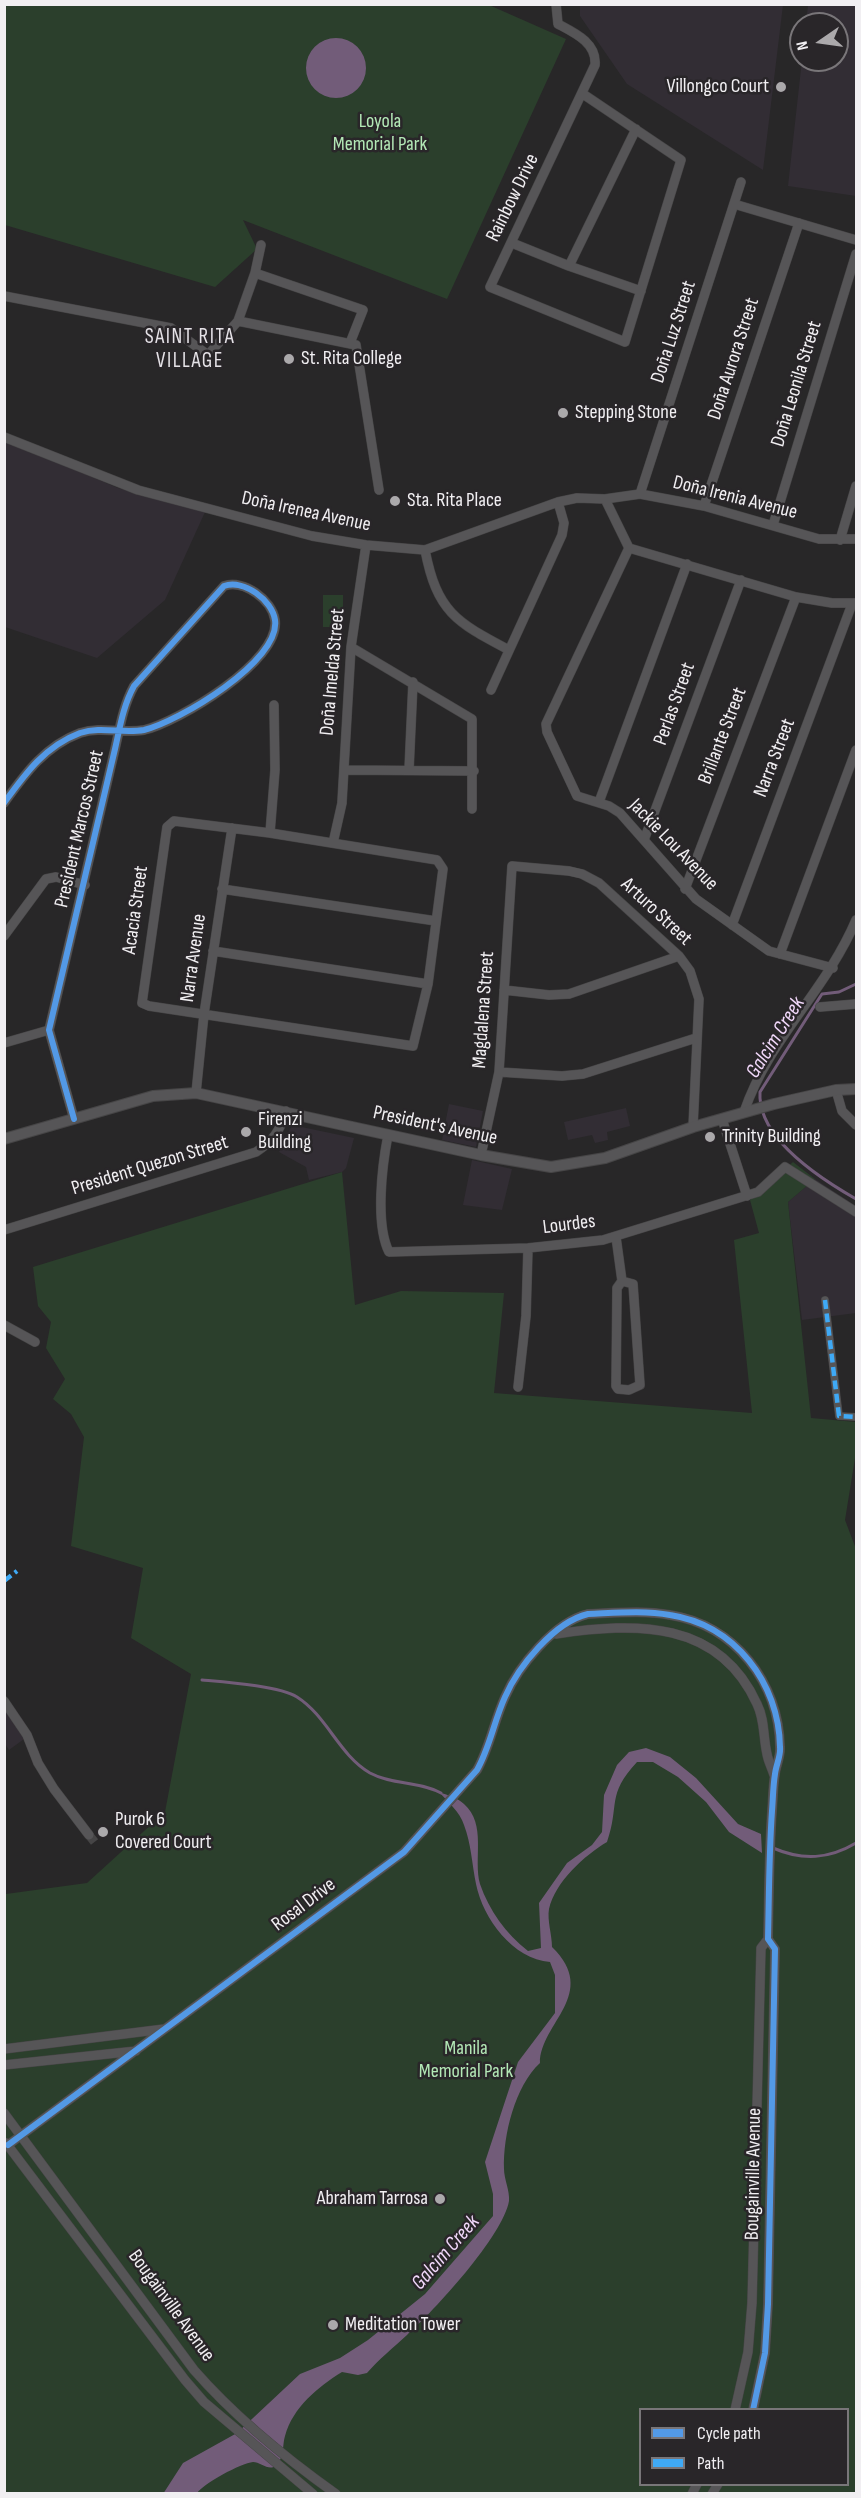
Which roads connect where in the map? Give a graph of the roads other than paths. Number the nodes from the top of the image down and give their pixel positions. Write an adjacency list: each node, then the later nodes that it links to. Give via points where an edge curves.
1 (556, 4): 2 (street, Rainbow Drive, via 558,24 583,37 596,57)
2 (584, 94): 3 (street); 8 (street, Rainbow Drive)
3 (636, 129): 11 (street); 13 (street, via 681,160)
4 (741, 182): 5 (street, Doña Luz Street)
5 (734, 204): 6 (street); 20 (street, Doña Luz Street)
6 (799, 223): 7 (street); 23 (street, Doña Aurora Street)
7 (856, 240)
8 (512, 243): 11 (street); 13 (street, Rainbow Drive, via 490,287 625,342)
9 (261, 245): 12 (street)
10 (856, 254): 24 (street, Doña Leonila Street)
11 (569, 266): 13 (street)
12 (255, 273): 15 (street); 16 (street, via 363,310)
13 (641, 291)
14 (4, 296): 15 (street, via 171,328 208,356)
15 (238, 321): 16 (street)
16 (353, 344): 19 (street)
17 (4, 437): 27 (street, Doña Irenea Avenue, via 138,490 312,536)
18 (856, 486): 26 (street)
19 (379, 490)
20 (640, 494): 21 (street, Doña Irenia Avenue); 23 (street, Doña Irenia Avenue)
21 (604, 499): 22 (street, Doña Irenea Avenue); 28 (street)
22 (558, 502): 29 (street, Doña Irenea Avenue); 35 (street, via 564,523 562,535)
23 (704, 506): 24 (street, Doña Irenia Avenue)
24 (773, 525): 26 (street, Doña Irenia Avenue, via 819,539)
25 (856, 539): 26 (street, Doña Irenia Avenue)
26 (840, 540)
27 (366, 545): 29 (street, Doña Irenea Avenue); 34 (street, Doña Imelda Street)
28 (629, 548): 30 (street); 44 (street, Jackie Lou Avenue, via 546,724 578,796)
29 (425, 550): 35 (street, via 431,581 455,618)
30 (687, 564): 31 (street); 44 (street)
31 (741, 580): 32 (street); 49 (street, Perlas Street)
32 (796, 597): 33 (street, via 824,603); 54 (street, Brillante Street)
33 (854, 603): 57 (street, Narra Street)
34 (351, 647): 36 (street); 41 (street, Doña Imelda Street)
35 (509, 650): 37 (street)
36 (413, 682): 42 (street); 43 (street, via 472,719)
37 (491, 690)
38 (274, 705): 48 (street, via 275,770)
39 (119, 730): 39 (street, President Marcos Street, via 126,700 134,686 218,592 232,584 247,587 270,608 275,631 235,680 154,727); 45 (street, via 108,728 80,734 49,750); 52 (street, President Marcos Street)
40 (856, 750): 60 (street)
41 (344, 770): 42 (street); 50 (street, Doña Imelda Street)
42 (409, 770): 43 (street)
43 (474, 771): 46 (street)
44 (599, 802): 49 (street, Jackie Lou Avenue, via 620,813)
45 (4, 803)
46 (472, 809)
47 (232, 828): 48 (street); 53 (street, Narra Avenue); 67 (street, Acacia Street, via 174,821 167,827 142,1003)
48 (270, 833): 50 (street)
49 (644, 840): 54 (street, Jackie Lou Avenue)
50 (333, 843): 56 (street, via 441,863)
51 (512, 866): 61 (street, Arturo Street, via 582,874 598,883); 64 (street, Magdalena Street)
52 (85, 885): 58 (street, via 56,877 46,879); 68 (street, President Marcos Street)
53 (222, 889): 56 (street); 59 (street, Narra Avenue)
54 (685, 889): 57 (street, Jackie Lou Avenue)
55 (856, 920): 62 (street)
56 (436, 921): 63 (street)
57 (732, 925): 60 (street, Jackie Lou Avenue, via 769,951)
58 (4, 936)
59 (213, 951): 63 (street); 67 (street, Narra Avenue)
60 (780, 954): 62 (street, Jackie Lou Avenue)
61 (679, 956): 64 (street, via 569,994); 69 (street, Arturo Street, via 697,988)
62 (833, 968): 75 (street, via 761,1071)
63 (428, 984): 67 (street, via 413,1046)
64 (504, 990): 71 (street, Magdalena Street)
65 (856, 1004): 66 (street)
66 (820, 1007)
67 (204, 1014): 74 (street, Narra Avenue)
68 (49, 1030): 70 (street); 77 (street, President Marcos Street)
69 (696, 1038): 71 (street, via 582,1074); 80 (street, Arturo Street)
70 (4, 1043)
71 (499, 1072): 83 (street, Magdalena Street)
72 (856, 1089): 73 (street, President's Avenue)
73 (836, 1090): 75 (street, President's Avenue); 79 (street, via 842,1112)
74 (196, 1093): 76 (street, President's Avenue); 77 (street, President's Avenue, via 153,1096)
75 (749, 1110): 78 (street, President's Avenue)
76 (286, 1111): 81 (street, President's Avenue); 86 (street, President Quezon Street, via 281,1129 256,1152)
77 (74, 1119): 82 (street, President's Avenue)
78 (722, 1119): 80 (street, President's Avenue); 84 (street)
79 (856, 1125)
80 (693, 1127): 83 (street, President's Avenue, via 577,1164 551,1167)
81 (388, 1135): 83 (street, President's Avenue); 88 (street, Lourdes, via 382,1162 382,1239 389,1252)
82 (4, 1139)
83 (481, 1155)
84 (747, 1196): 85 (street, Lourdes, via 758,1192 785,1167); 87 (street, Lourdes)
85 (856, 1212)
86 (4, 1230)
87 (616, 1237): 88 (street, Lourdes); 89 (street)
88 (528, 1248): 93 (street)
89 (622, 1281): 89 (street, via 617,1289 616,1386 629,1390 640,1385 636,1311 633,1284)
90 (825, 1300): 94 (street, via 839,1416)
91 (4, 1325): 92 (street)
92 (35, 1342)
93 (518, 1387)
94 (856, 1417)
95 (572, 1626): 97 (street, via 668,1631 706,1644 730,1661 749,1689 764,1726); 97 (street, via 588,1614 669,1614 712,1628 742,1652 761,1677 778,1716 781,1750); 100 (street, Rosal Drive, via 554,1634 518,1672 504,1697 484,1758 404,1851)
96 (4, 1701): 98 (street, via 27,1735 42,1770)
97 (774, 1775): 99 (street, Bougainville Avenue)
98 (89, 1835)
99 (768, 1939): 107 (street, Bougainville Avenue, via 761,1948 752,2303 748,2352); 108 (street, Bougainville Avenue, via 775,1949 768,2304 765,2353)
100 (164, 2029): 101 (street); 102 (street, Rosal Drive)
101 (4, 2049)
102 (138, 2051): 103 (street); 105 (street, Rosal Drive)
103 (4, 2065)
104 (4, 2113): 105 (street, Bougainville Avenue)
105 (22, 2136): 106 (street, Rosal Drive); 109 (street, Bougainville Avenue, via 194,2370)
106 (6, 2143): 109 (street, Bougainville Avenue, via 185,2380 204,2402)
107 (735, 2408)
108 (753, 2408)
109 (240, 2424): 110 (street, Bougainville Avenue)
110 (286, 2464): 111 (street, Bougainville Avenue); 112 (street, Bougainville Avenue)
111 (314, 2493)
112 (336, 2493)

